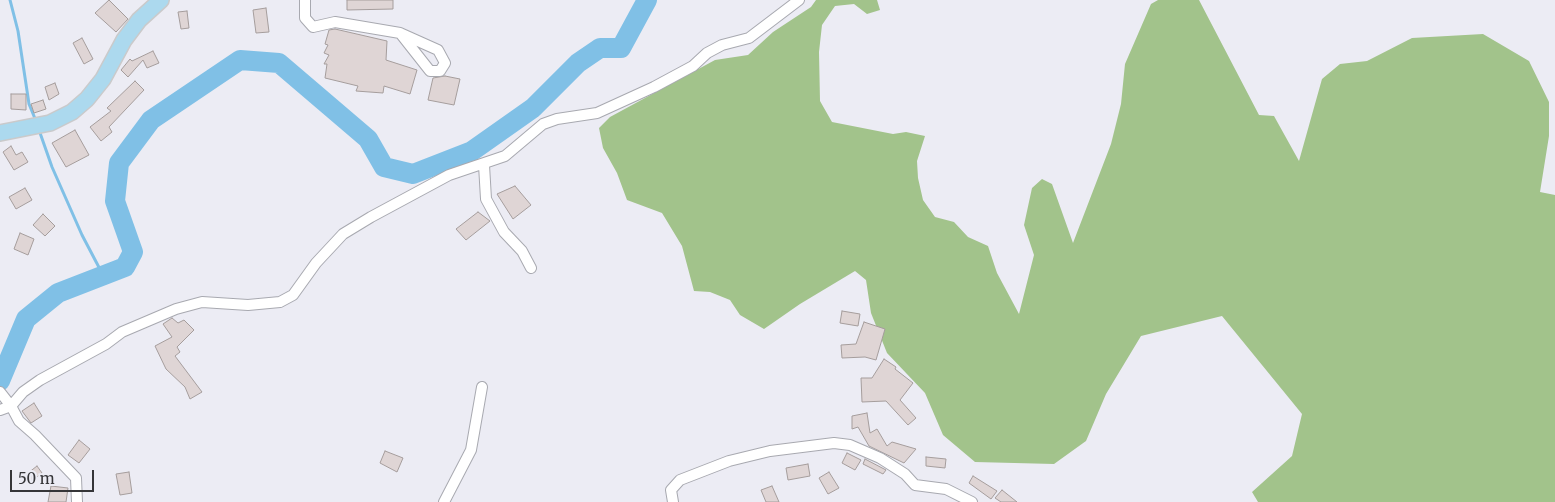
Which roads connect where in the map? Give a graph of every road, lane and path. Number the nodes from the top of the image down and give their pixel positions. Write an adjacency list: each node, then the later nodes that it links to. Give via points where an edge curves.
1 (162, 0): 5 (main road, via 139,20 124,40 103,80 72,112 50,123)
2 (305, 0): 4 (street, via 305,18 314,27 335,22)
3 (799, 0): 6 (street, via 749,38 706,53 693,66 615,106 543,124 505,156)
4 (400, 33)
5 (0, 133)
6 (484, 164): 7 (street, via 486,200 504,232 522,251); 10 (street, via 449,174 343,234 293,295 280,302 248,305 202,302 176,309 122,332 40,380)
7 (531, 268)
8 (482, 387): 13 (street, via 471,450)
9 (2, 394): 10 (street)
10 (11, 406): 11 (street); 12 (street, via 18,421 76,478)
11 (0, 410)
12 (77, 502)
13 (444, 502)
14 (673, 502): 15 (street, via 671,490 680,480 729,461 770,451 834,443 850,445 880,458 905,474 915,485 946,489)
15 (972, 502)

